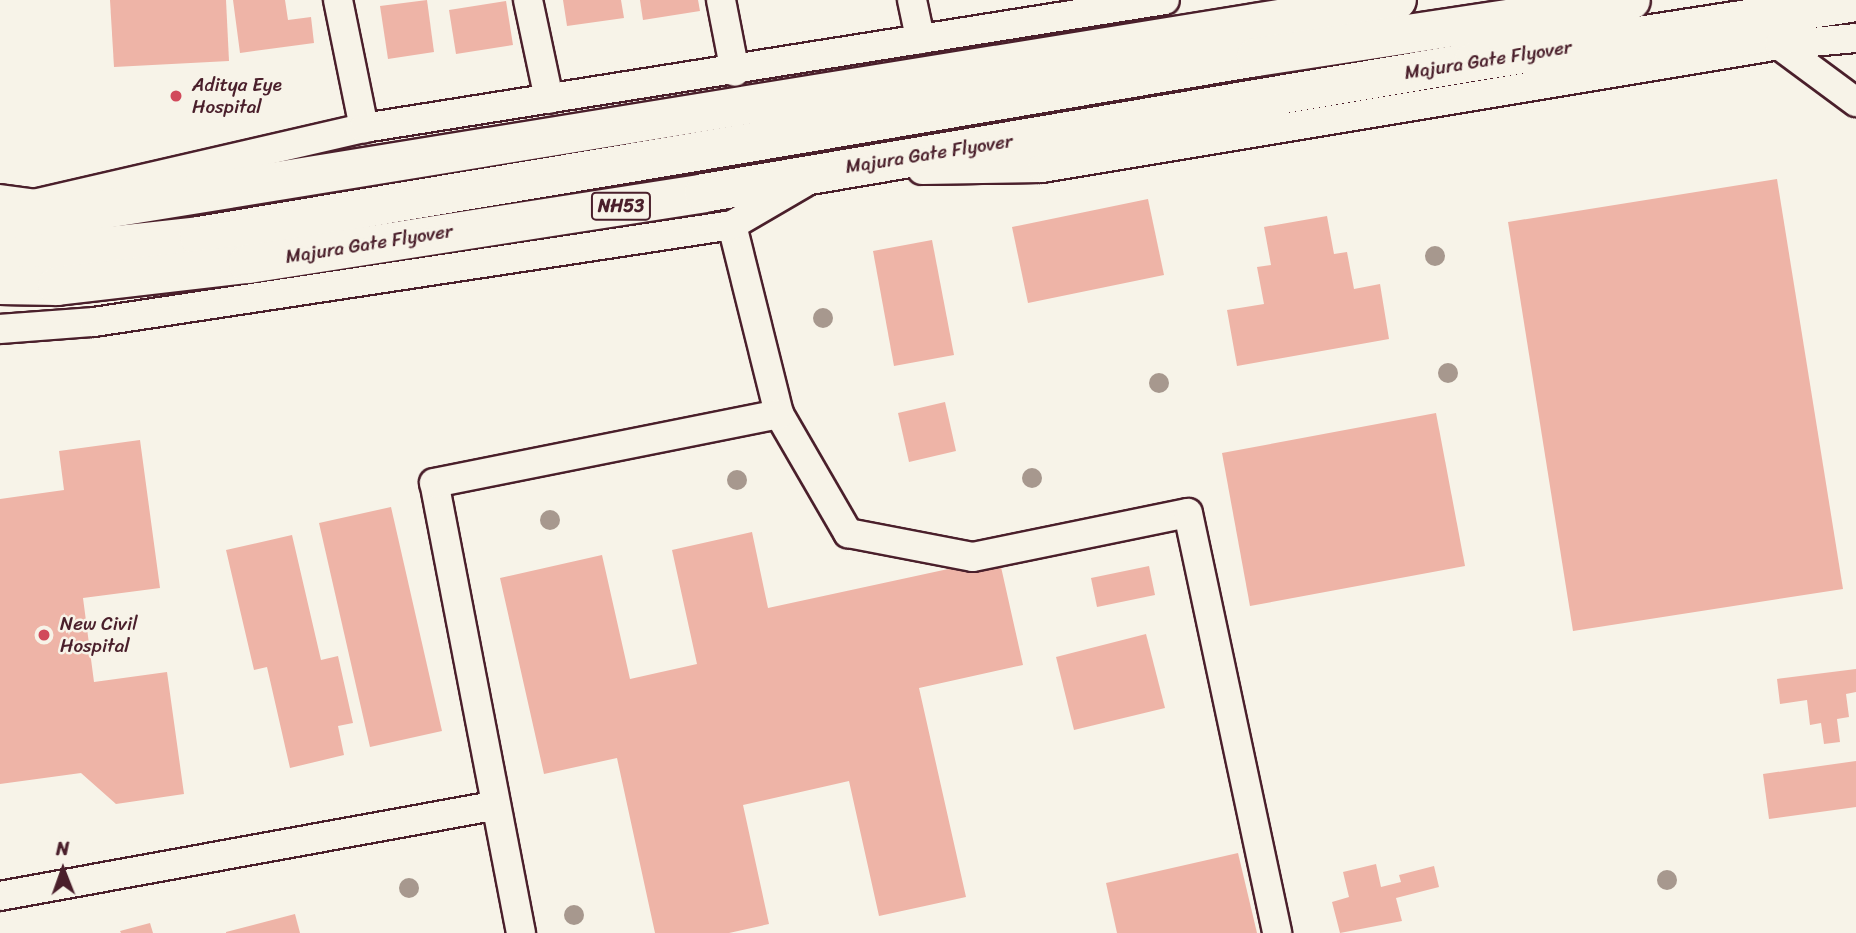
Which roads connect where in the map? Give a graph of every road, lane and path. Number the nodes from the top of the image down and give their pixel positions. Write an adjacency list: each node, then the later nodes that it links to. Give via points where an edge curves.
1 (338, 0): 15 (street)
2 (528, 0): 13 (street)
3 (721, 0): 12 (street)
4 (912, 0): 10 (street)
5 (1165, 0): 10 (street)
6 (1397, 0): 17 (highway)
7 (1631, 0): 19 (highway, Majura Gate Flyover, via 1256,57 199,236)
8 (1856, 2): 16 (highway, Majura Gate Flyover / NH53)
9 (1856, 38): 11 (street)
10 (920, 39): 12 (street)
11 (1779, 44): 14 (street); 16 (street, via 1042,168)
12 (735, 72): 13 (street)
13 (549, 99): 15 (street)
14 (1856, 102)
15 (364, 128): 17 (street, via 34,204)
16 (824, 171): 18 (street); 20 (highway, Majura Gate Flyover / NH53, via 207,269 57,286)
17 (0, 204)
18 (732, 225): 21 (street, via 94,322); 22 (street)
19 (0, 258)
20 (0, 285)
21 (0, 329)
22 (779, 414): 23 (street, via 434,483); 26 (street, via 848,533 974,557 1188,513)
23 (494, 806): 24 (street); 25 (street)
24 (0, 896)
25 (521, 933)
26 (1277, 933)

